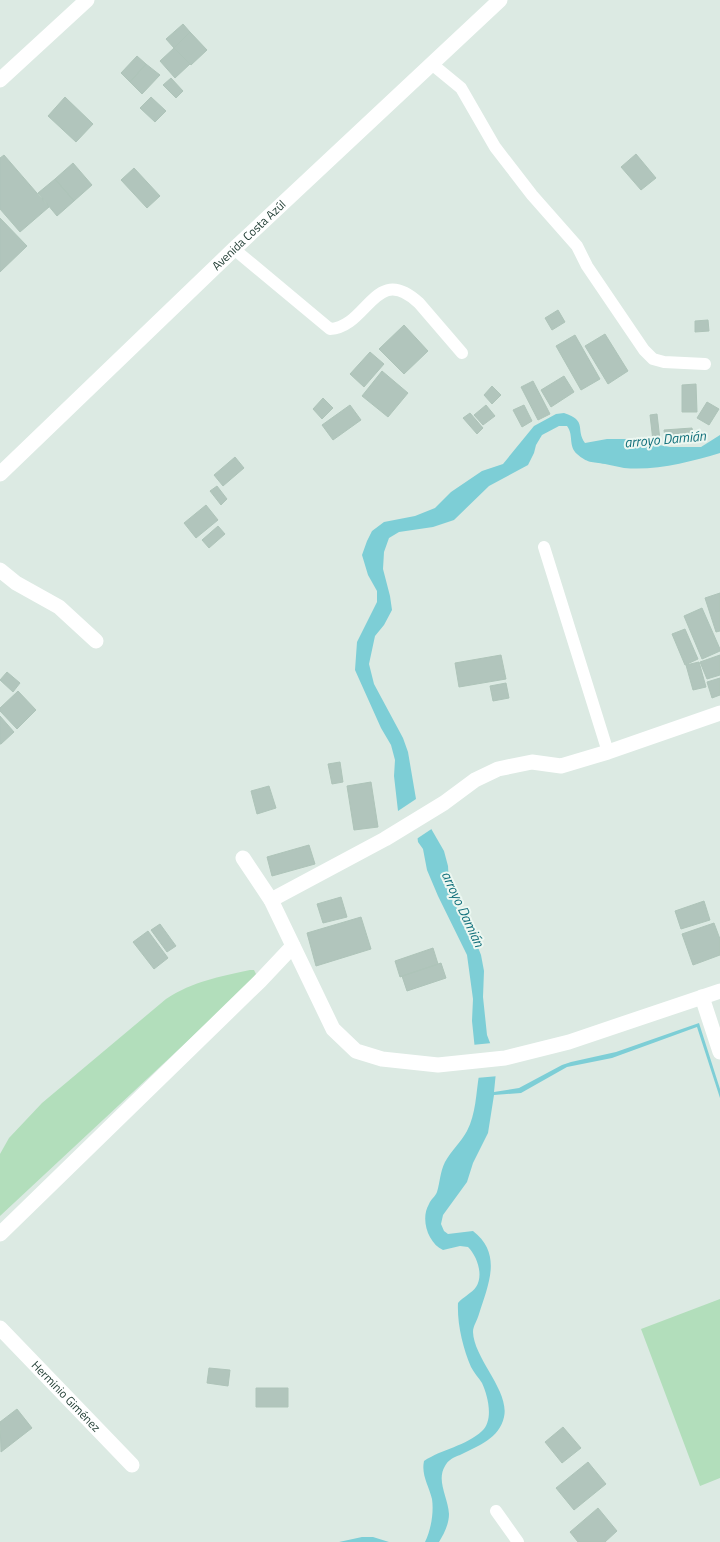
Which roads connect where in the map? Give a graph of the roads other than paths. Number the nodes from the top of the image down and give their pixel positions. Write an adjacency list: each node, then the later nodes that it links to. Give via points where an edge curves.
1 (87, 0): 4 (street)
2 (500, 0): 3 (street, Avenida Costa Azúl)
3 (433, 64): 5 (street, Avenida Costa Azúl); 7 (lane, via 461,88 495,147 577,246 644,350 653,359 664,362)
4 (0, 80)
5 (234, 249): 6 (lane, via 330,329 346,323 380,292 399,289 419,303); 8 (street, Avenida Costa Azúl)
6 (462, 353)
7 (705, 364)
8 (0, 474)
9 (544, 547): 13 (lane)
10 (0, 570): 11 (street, via 16,583 59,607)
11 (96, 640)
12 (720, 714): 13 (street)
13 (608, 752): 15 (street, via 561,766 532,762 498,769 475,780 385,839)
14 (243, 858): 15 (street)
15 (271, 900): 16 (street)
16 (293, 946): 18 (street, via 333,1029 356,1050 382,1059 438,1065 505,1058 569,1042); 20 (street)
17 (720, 991): 18 (street)
18 (702, 997): 19 (street)
19 (720, 1052)
20 (0, 1234)
21 (0, 1328): 22 (street, Herminio Giménez)
22 (132, 1465)
23 (496, 1511): 24 (lane)
24 (518, 1542)

